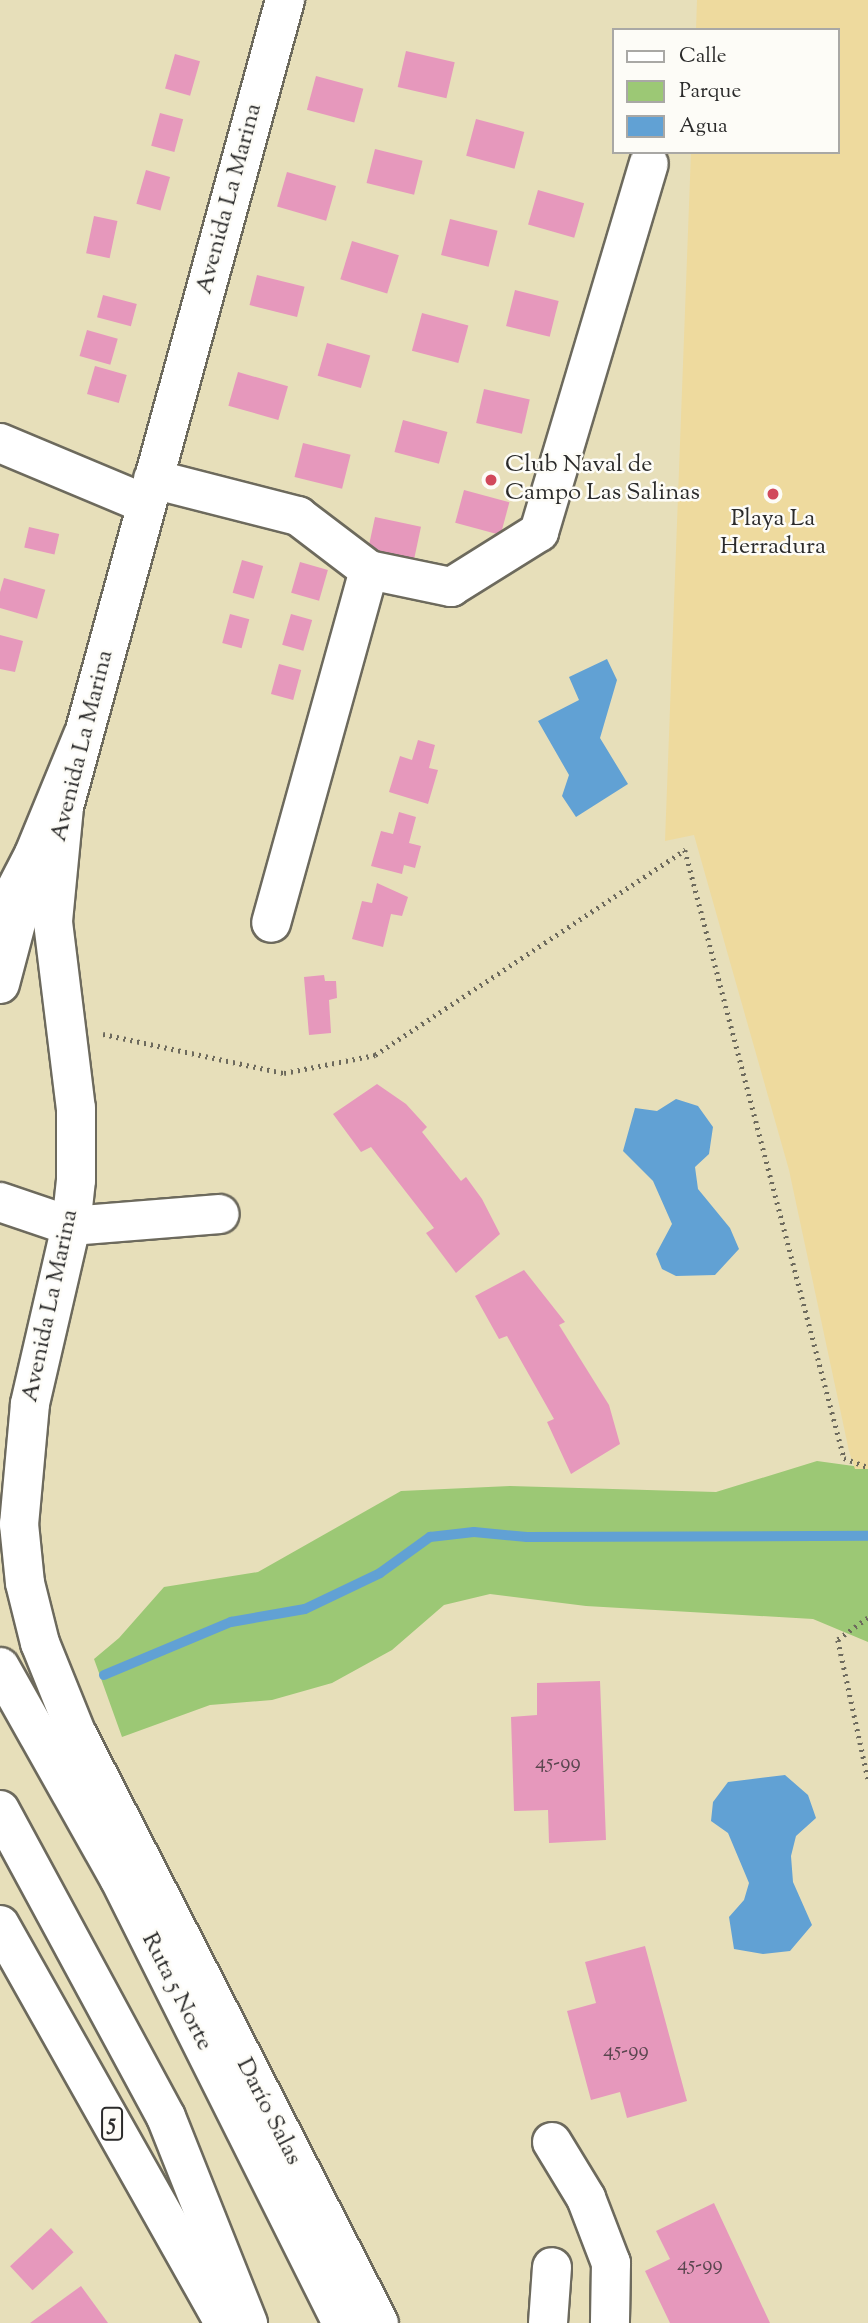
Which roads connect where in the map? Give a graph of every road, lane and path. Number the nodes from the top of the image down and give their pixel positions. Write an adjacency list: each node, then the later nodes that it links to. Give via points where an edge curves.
1 (285, 0): 4 (main road, Avenida La Marina)
2 (649, 164): 5 (main road, via 539,532 451,587)
3 (0, 443): 4 (main road)
4 (150, 491): 5 (main road, via 298,516); 6 (main road, Avenida La Marina)
5 (369, 570): 9 (main road)
6 (83, 735): 7 (main road); 11 (main road, Avenida La Marina, via 64,807 54,887)
7 (34, 854): 8 (main road); 10 (main road)
8 (0, 920)
9 (271, 923)
10 (0, 984)
11 (65, 1025): 14 (main road, Avenida La Marina, via 78,1134); 15 (path, via 284,1073 375,1055 685,850 844,1458)
12 (0, 1202): 14 (main road)
13 (220, 1213): 14 (main road)
14 (71, 1226): 18 (main road, Avenida La Marina, via 33,1391 20,1489 25,1583)
15 (868, 1467)
16 (868, 1618): 19 (path, via 838,1640)
17 (0, 1667): 23 (main road, Ruta 5 Norte, via 71,1788)
18 (51, 1673): 24 (main road, Darío Salas)
19 (868, 1779)
20 (0, 1810): 27 (main road, via 166,2117)
21 (0, 1925): 26 (main road, 5)
22 (552, 2142): 31 (main road, via 586,2199 611,2263)
23 (274, 2189): 24 (main road); 28 (main road, Ruta 5 Norte)
24 (320, 2215): 29 (main road, Darío Salas)
25 (552, 2267): 30 (main road)
26 (223, 2323)
27 (248, 2323)
28 (342, 2323)
29 (379, 2323)
30 (548, 2323)
31 (610, 2323)

